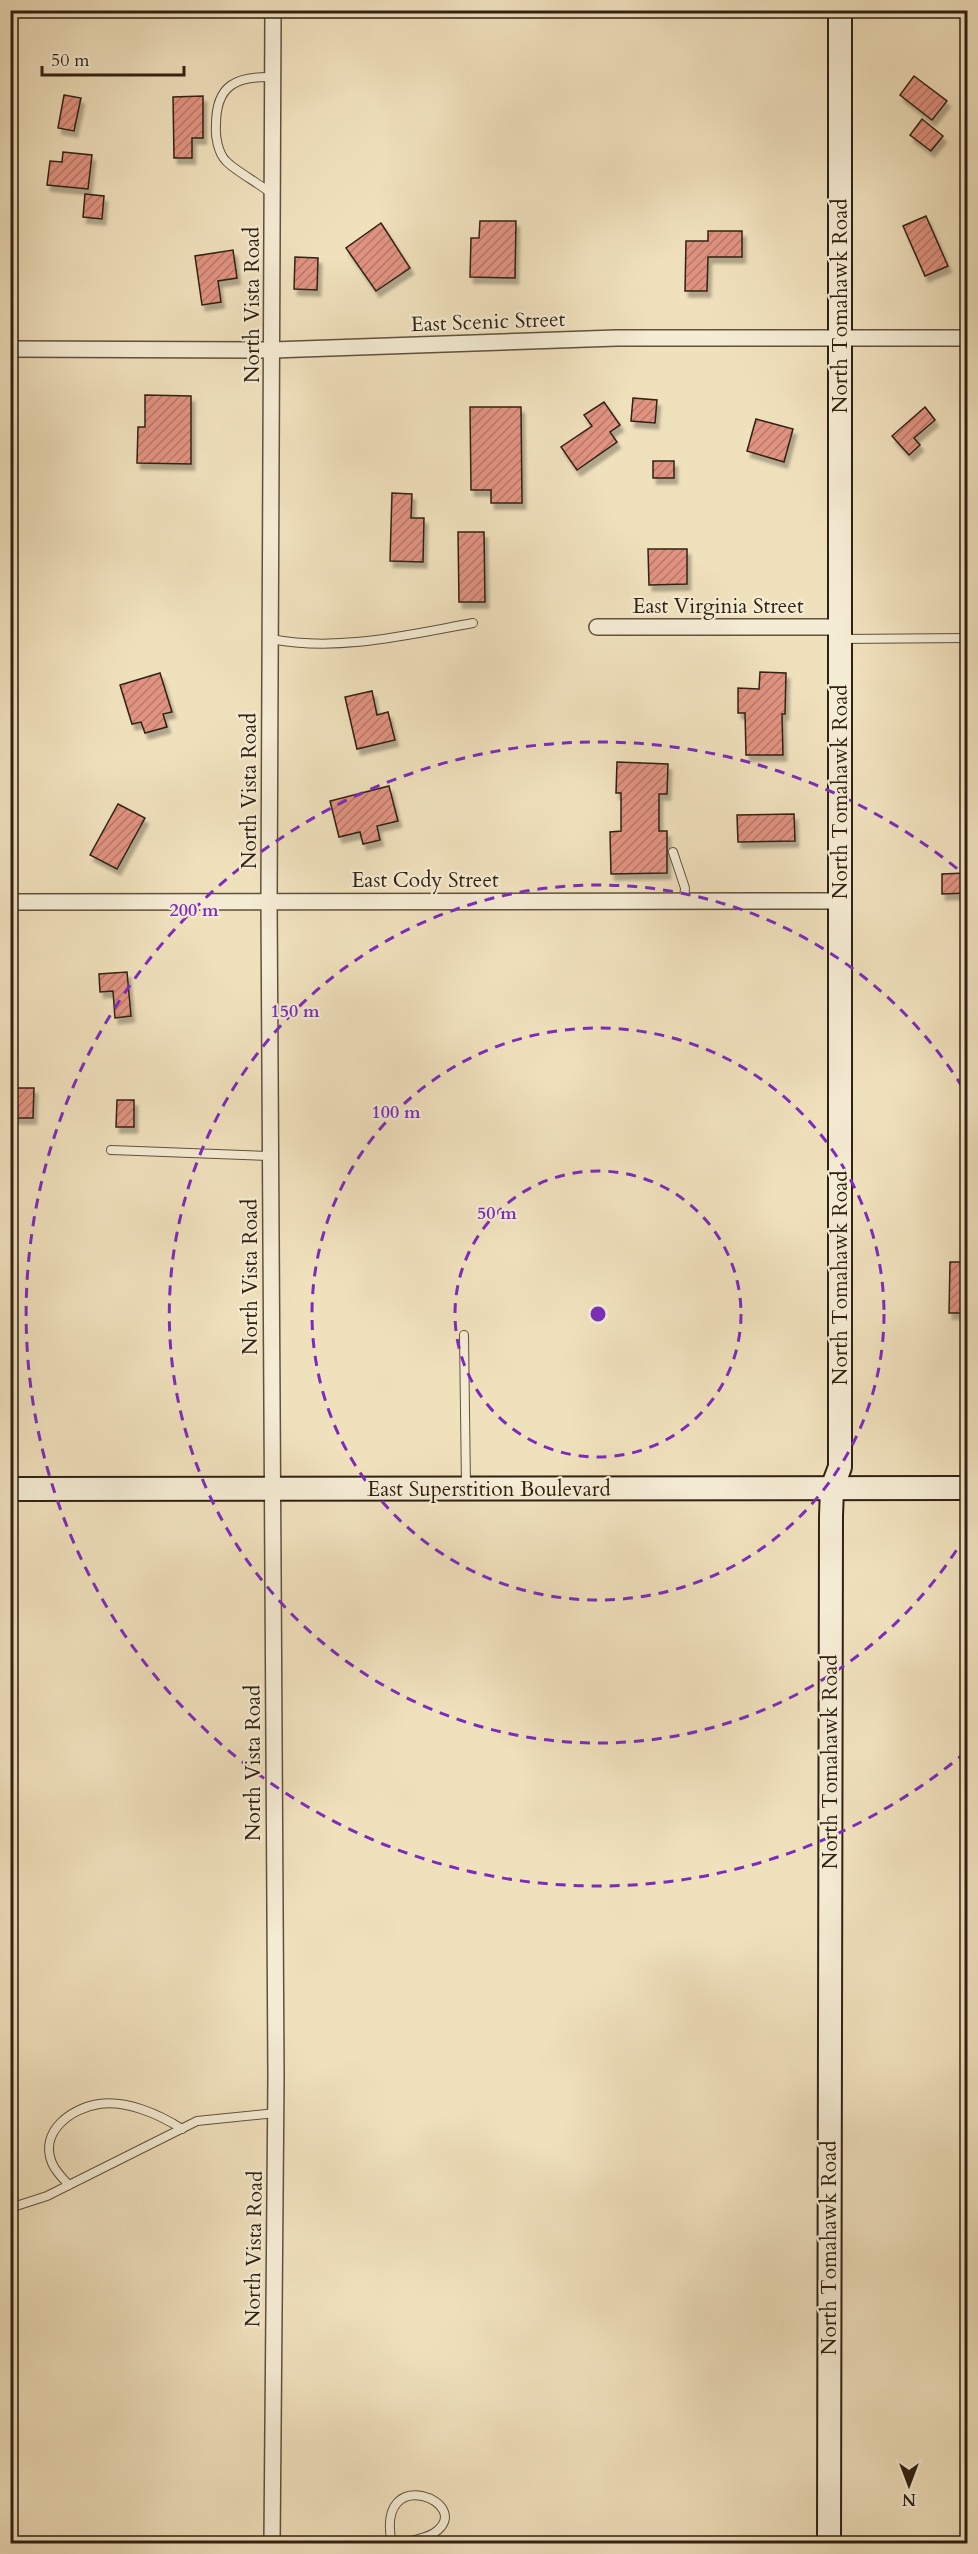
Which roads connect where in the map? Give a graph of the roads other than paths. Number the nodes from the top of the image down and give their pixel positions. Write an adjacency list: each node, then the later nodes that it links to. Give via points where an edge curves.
1 (273, 10): 3 (street, North Vista Road)
2 (840, 10): 5 (street, North Tomahawk Road)
3 (273, 77): 4 (street, North Vista Road); 4 (lane, via 249,76 226,89 216,105 215,136 225,161)
4 (273, 195): 8 (street, North Vista Road)
5 (840, 338): 6 (street, East Scenic Street); 8 (street, East Scenic Street, via 616,338); 11 (street, North Tomahawk Road)
6 (968, 338)
7 (10, 349): 8 (street, East Scenic Street)
8 (273, 350): 13 (street, North Vista Road)
9 (473, 623): 13 (lane, via 375,640 299,644)
10 (597, 627): 11 (street, East Virginia Street)
11 (839, 633): 12 (lane); 17 (street, North Tomahawk Road)
12 (968, 638)
13 (271, 639): 15 (street, North Vista Road)
14 (673, 852): 16 (lane, via 685,888)
15 (269, 901): 16 (street, East Cody Street); 18 (street, East Cody Street); 20 (street, North Vista Road)
16 (684, 901): 17 (street, East Cody Street)
17 (840, 901): 22 (street, North Tomahawk Road, via 840,1467)
18 (10, 902)
19 (111, 1150): 20 (lane)
20 (270, 1156): 25 (street, North Vista Road)
21 (464, 1335): 26 (lane)
22 (832, 1488): 23 (street, East Superstition Boulevard); 26 (street, East Superstition Boulevard); 34 (street, North Tomahawk Road)
23 (968, 1488)
24 (10, 1489): 25 (street, East Superstition Boulevard)
25 (272, 1489): 26 (street, East Superstition Boulevard); 27 (street, North Vista Road)
26 (466, 1489)
27 (276, 2113): 28 (lane, via 197,2121); 31 (street, North Vista Road)
28 (182, 2129): 29 (lane); 29 (lane, via 162,2116 123,2106 100,2104 75,2112 50,2137 49,2150 56,2170)
29 (69, 2186): 30 (lane)
30 (10, 2208)
31 (272, 2544)
32 (392, 2544): 33 (lane, via 390,2521 398,2502 423,2496 440,2504 444,2520 434,2533)
33 (398, 2544)
34 (830, 2544)

